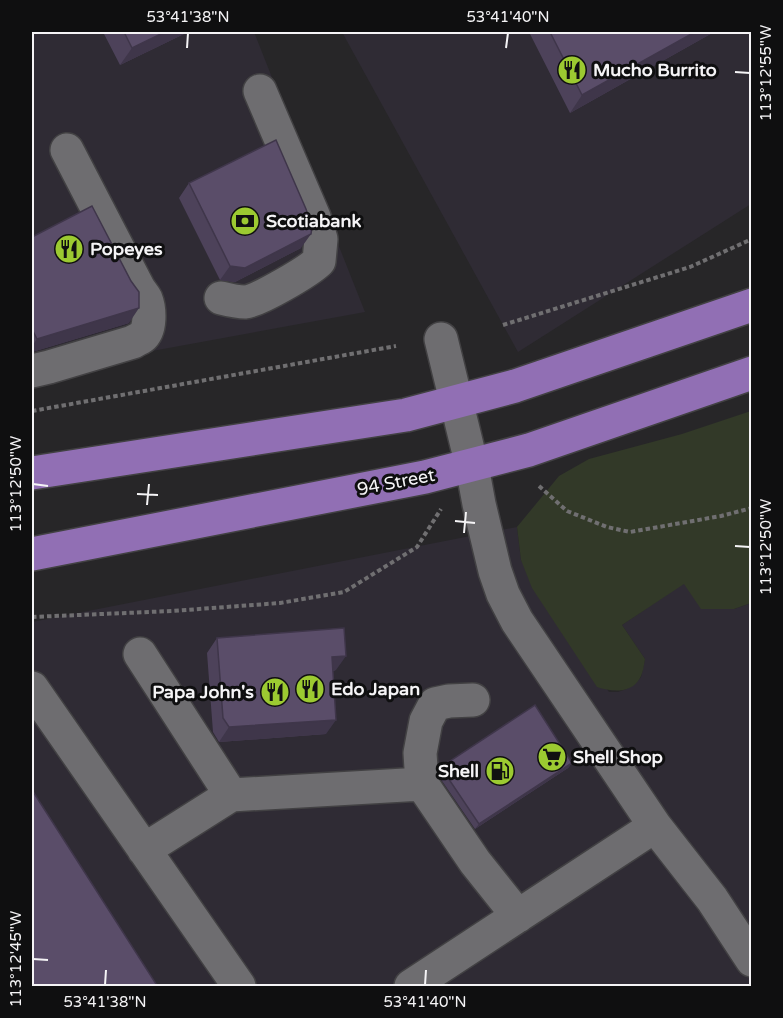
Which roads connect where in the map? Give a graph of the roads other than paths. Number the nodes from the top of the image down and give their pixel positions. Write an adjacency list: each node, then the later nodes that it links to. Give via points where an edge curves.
1 (260, 91): 3 (lane, via 314,217 321,239 319,261 246,302)
2 (67, 150): 6 (lane, via 146,300 148,322 143,337 133,342)
3 (221, 298)
4 (752, 305): 8 (main road, via 515,386)
5 (441, 339): 8 (lane)
6 (32, 371)
7 (752, 373): 9 (main road, 94 Street)
8 (456, 401): 9 (lane); 10 (main road, via 406,415)
9 (472, 466): 11 (main road, 94 Street); 17 (lane, via 503,594 517,621)
10 (32, 473)
11 (32, 554)
12 (140, 654): 16 (lane)
13 (32, 688): 18 (lane)
14 (473, 700): 15 (lane, via 435,704 426,721 420,753)
15 (422, 784): 16 (lane); 19 (lane, via 475,862)
16 (231, 795): 18 (lane)
17 (655, 826): 19 (lane); 20 (lane, via 712,899)
18 (144, 850): 21 (lane)
19 (518, 916): 22 (lane)
20 (752, 960)
21 (239, 987)
22 (411, 987)

